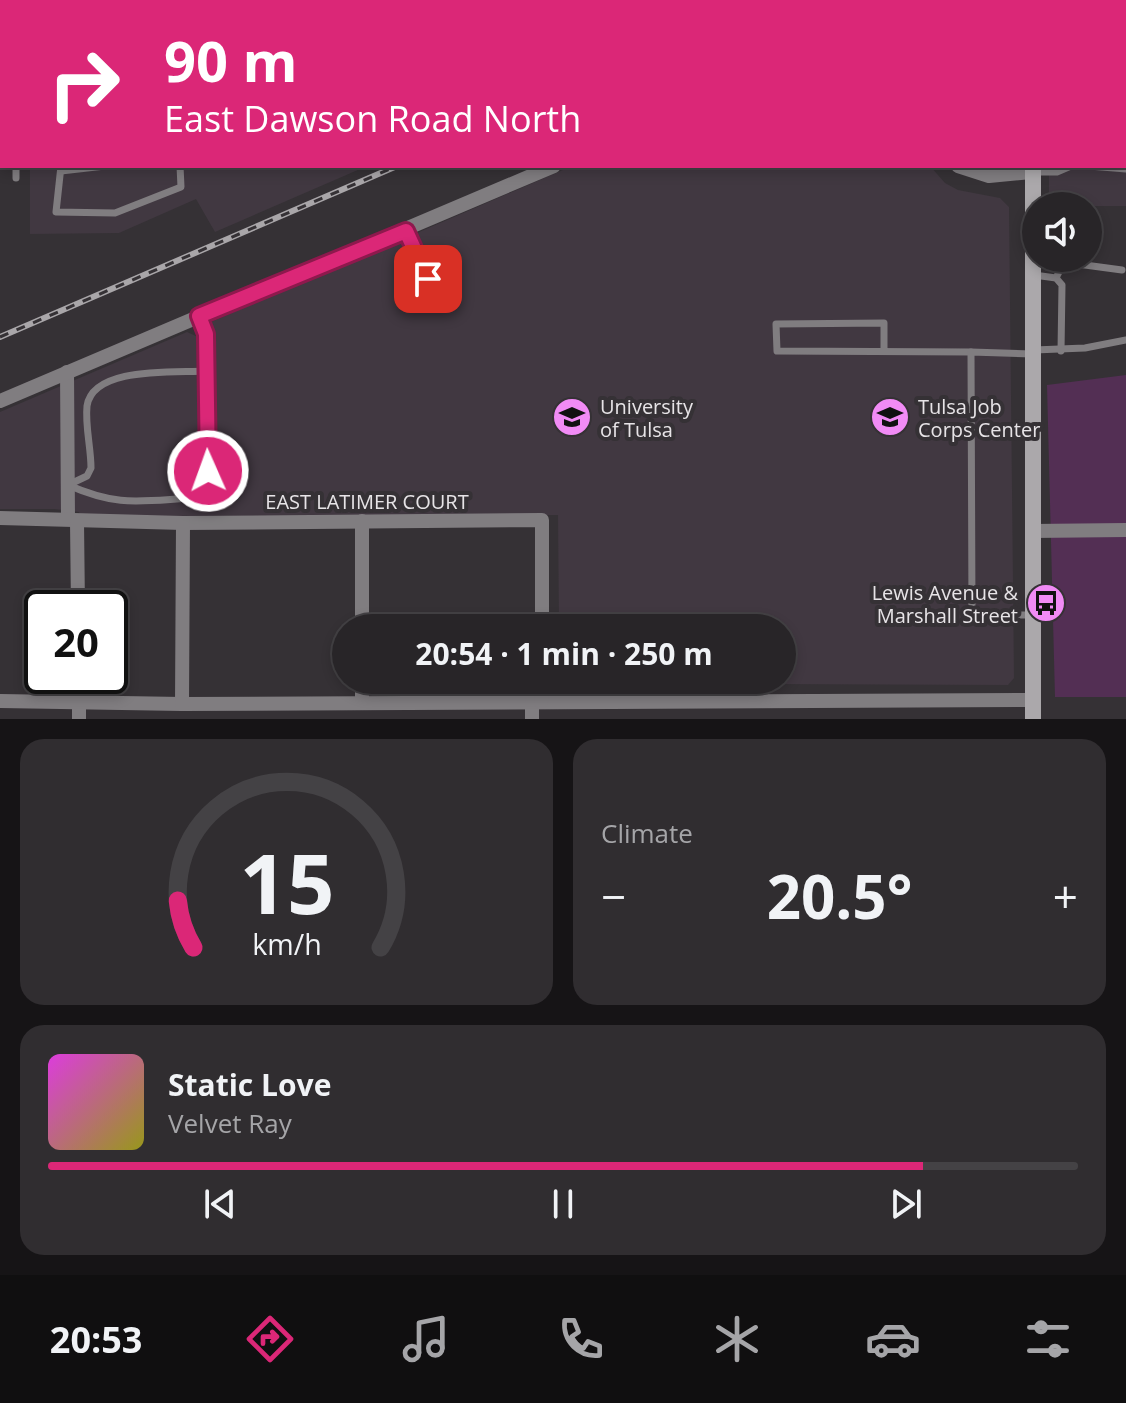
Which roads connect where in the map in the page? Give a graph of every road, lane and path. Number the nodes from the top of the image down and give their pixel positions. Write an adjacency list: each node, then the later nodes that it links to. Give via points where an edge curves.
1 (16, 168): 8 (lane)
2 (61, 168): 3 (lane, via 56,212 115,213 181,187)
3 (180, 168)
4 (549, 168): 9 (street)
5 (964, 168): 6 (street, via 989,176)
6 (1031, 168): 7 (lane); 11 (main road)
7 (1066, 168)
8 (16, 178)
9 (406, 231): 13 (lane); 14 (street)
10 (1122, 270): 12 (lane, via 1070,263)
11 (1032, 275): 12 (lane); 19 (main road)
12 (1056, 278): 17 (lane, via 1065,295)
13 (428, 279)
14 (199, 316): 20 (lane, via 206,334); 21 (street)
15 (1126, 340): 17 (lane)
16 (884, 351): 16 (lane, via 777,351 776,324 884,323); 18 (lane)
17 (1061, 351): 19 (lane)
18 (971, 352): 19 (lane); 33 (lane, via 972,615)
19 (1032, 352): 29 (main road)
20 (205, 371): 23 (lane, via 123,377 99,386 87,406 91,468 87,476); 23 (lane, via 208,471 199,497 119,502)
21 (67, 372): 22 (street); 23 (street)
22 (0, 401)
23 (68, 485): 25 (street)
24 (0, 518): 25 (street, EAST LATIMER COURT)
25 (73, 520): 27 (street, EAST LATIMER COURT); 30 (street)
26 (362, 521): 27 (street, EAST LATIMER COURT); 31 (street); 32 (street, EAST LATIMER COURT, via 542,520)
27 (183, 523): 42 (street)
28 (1126, 530): 29 (street)
29 (1032, 531): 33 (main road)
30 (77, 590)
31 (362, 614)
32 (542, 614)
33 (1033, 615): 37 (main road)
34 (79, 694): 39 (street)
35 (362, 694): 41 (street)
36 (539, 694): 40 (street)
37 (1033, 700): 40 (street); 45 (main road)
38 (0, 701): 39 (street)
39 (79, 702): 42 (street); 43 (street)
40 (537, 702): 41 (street); 44 (street)
41 (362, 703): 42 (street)
42 (182, 704)
43 (79, 719)
44 (532, 719)
45 (1033, 719)

